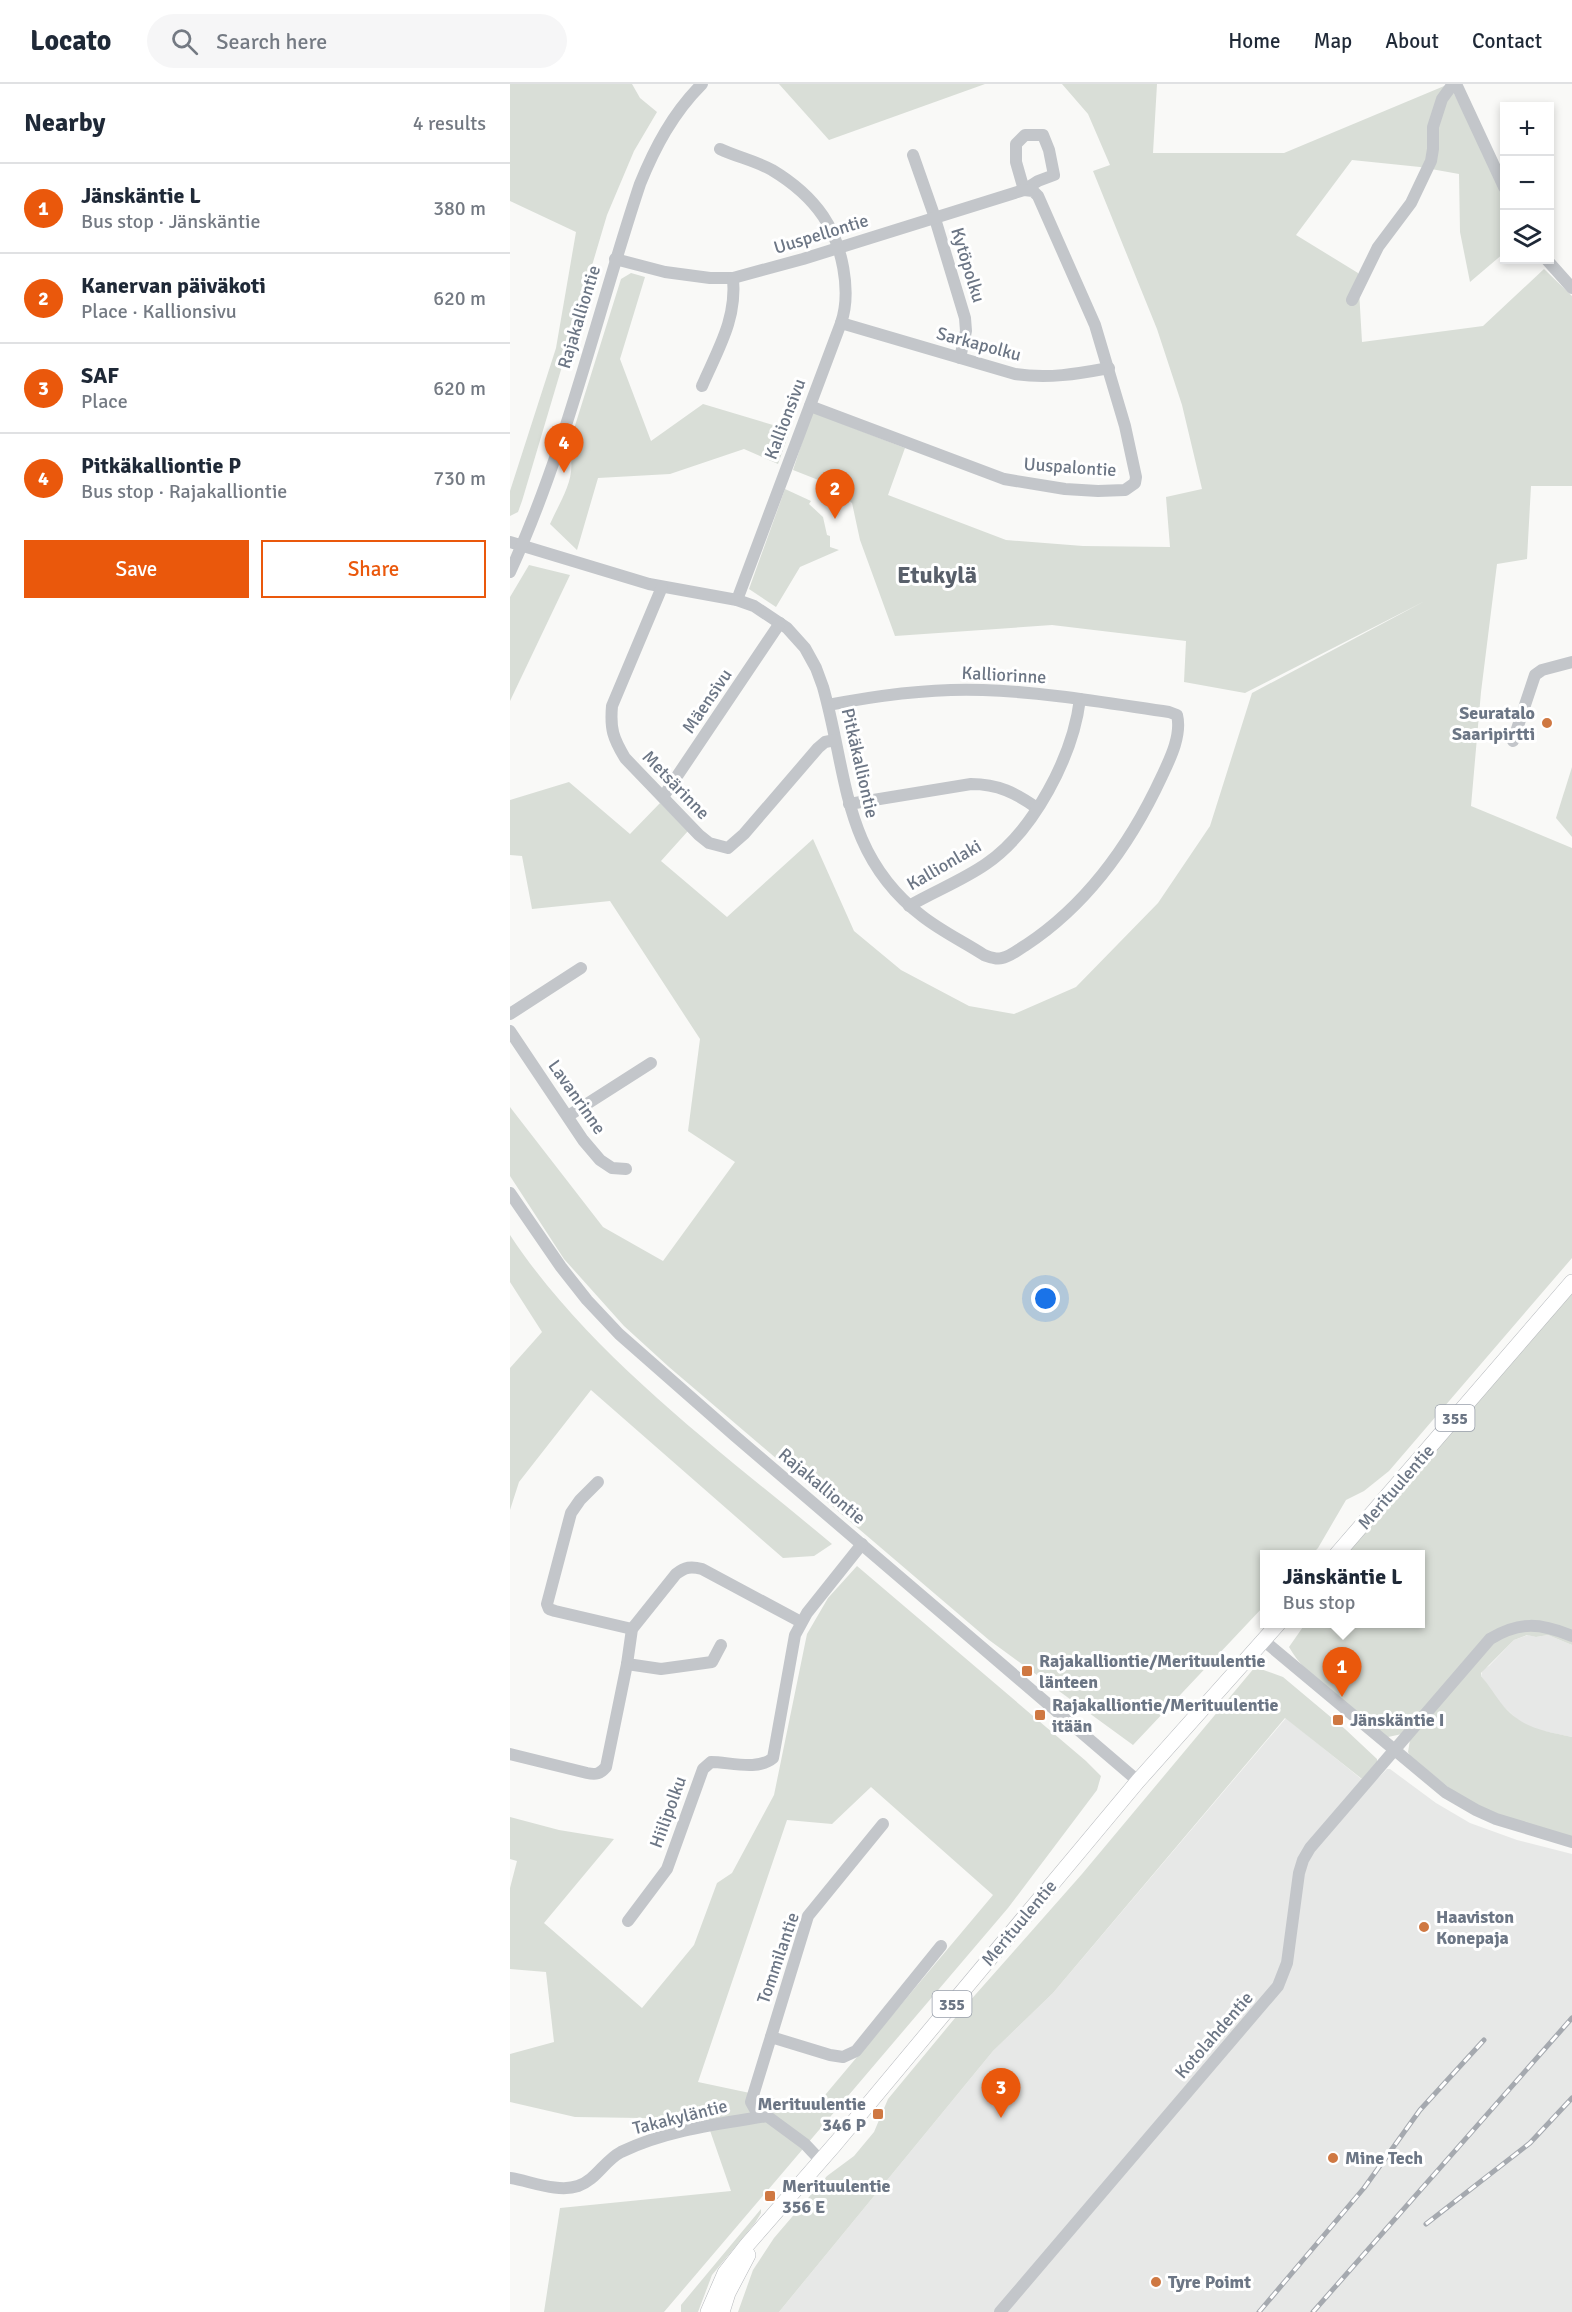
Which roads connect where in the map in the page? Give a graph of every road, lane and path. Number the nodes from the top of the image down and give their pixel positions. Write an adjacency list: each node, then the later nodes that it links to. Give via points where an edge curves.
1 (702, 84): 9 (street, Rajakalliontie, via 668,126 651,155)
2 (1455, 84): 5 (street); 13 (street, via 1442,99 1432,127 1431,161 1411,203 1378,247)
3 (720, 149): 8 (street, Kallionsivu, via 770,169 804,192 824,218)
4 (913, 155): 7 (street, Kytöpolku)
5 (1500, 179)
6 (1028, 190): 6 (street, Uuspalontie, via 1054,175 1043,135 1025,135 1016,144 1016,162); 7 (street, Uuspellontie); 16 (street, Uuspalontie, via 1038,196 1095,325)
7 (935, 217): 8 (street, Uuspellontie); 15 (street, Kytöpolku, via 965,318)
8 (837, 249): 11 (street, Uuspellontie); 14 (street, Kallionsivu, via 847,287)
9 (615, 260): 11 (street, Uuspellontie, via 665,272); 19 (street, Rajakalliontie, via 560,442)
10 (1551, 264): 12 (street)
11 (733, 278): 17 (street, via 731,317)
12 (1572, 288)
13 (1352, 300)
14 (841, 323): 15 (street, Sarkapolku); 18 (street, Kallionsivu)
15 (960, 358): 16 (street, Sarkapolku, via 1038,377 1062,377)
16 (1109, 368): 18 (street, Uuspalontie, via 1136,477 1135,483 1125,490 1065,489 1004,479)
17 (702, 386)
18 (810, 406): 22 (street, Kallionsivu)
19 (516, 544): 20 (street, Rajakalliontie); 21 (street, Pitkäkalliontie)
20 (510, 572)
21 (662, 587): 22 (street, Pitkäkalliontie); 30 (street, Metsärinne, via 612,706 610,725 625,758)
22 (737, 600): 23 (street, Pitkäkalliontie)
23 (780, 623): 26 (street, Pitkäkalliontie, via 805,648); 30 (street, Mäensivu)
24 (1572, 662): 29 (street, via 1535,675)
25 (1080, 699): 26 (street, Kalliorinne, via 952,690); 27 (street, Kalliorinne); 32 (street, Kallionlaki, via 1063,762)
26 (828, 705): 28 (street, Pitkäkalliontie)
27 (1178, 715): 33 (street, Pitkäkalliontie, via 1168,763 1132,834 1093,886 1048,929 1011,954 994,958)
28 (835, 740): 30 (street, Metsärinne, via 818,748 728,848 709,843); 31 (street, Pitkäkalliontie)
29 (1513, 741)
30 (663, 797)
31 (849, 804): 32 (street, via 985,784 1013,792); 33 (street, Pitkäkalliontie, via 869,857)
32 (1037, 808): 33 (street, Kallionlaki, via 1026,825 988,863)
33 (909, 906)
34 (581, 968): 35 (street)
35 (510, 1014)
36 (510, 1031): 38 (street, Lavanrinne)
37 (651, 1063): 38 (street)
38 (568, 1116): 39 (street, Lavanrinne, via 600,1160 612,1168)
39 (626, 1169)
40 (510, 1193): 43 (street, Rajakalliontie, via 561,1267 619,1334)
41 (1572, 1282): 44 (main road, Merituulentie / 355)
42 (598, 1482): 47 (street, via 571,1513 547,1604 555,1611)
43 (862, 1544): 45 (street); 54 (street, Rajakalliontie)
44 (1340, 1550)
45 (801, 1622): 47 (street, via 691,1566 676,1574); 57 (street, Hiilipolku, via 795,1635 773,1758 758,1765 711,1762 703,1769 667,1869)
46 (1274, 1628): 49 (main road, Merituulentie / 355)
47 (632, 1629): 51 (street)
48 (1572, 1636): 52 (street, Kotolahdentie, via 1555,1629 1524,1625 1490,1639)
49 (1263, 1640): 52 (street); 54 (main road, Merituulentie / 355)
50 (721, 1645): 51 (street, via 712,1662 661,1669)
51 (627, 1664): 53 (street, via 602,1772 596,1775)
52 (1394, 1751): 56 (street, via 1445,1792 1476,1810); 66 (street, Kotolahdentie, via 1303,1860 1287,1963 1278,1986)
53 (510, 1754)
54 (1138, 1781): 61 (main road, Merituulentie / 355)
55 (883, 1824): 59 (street, Tommilantie, via 808,1916)
56 (1572, 1842)
57 (628, 1921)
58 (940, 1946): 59 (street, via 856,2051 843,2057 830,2055)
59 (771, 2037): 60 (street, Tommilantie, via 751,2102 756,2111)
60 (767, 2116): 61 (street); 62 (street, Takakyläntie, via 720,2122 637,2145 618,2153 595,2176 578,2186 567,2188)
61 (821, 2161): 63 (main road, Merituulentie / 355)
62 (510, 2178)
63 (764, 2226): 64 (main road, Merituulentie / 355, via 725,2273); 65 (main road, Merituulentie / 355)
64 (708, 2312)
65 (722, 2312)
66 (1000, 2312)

